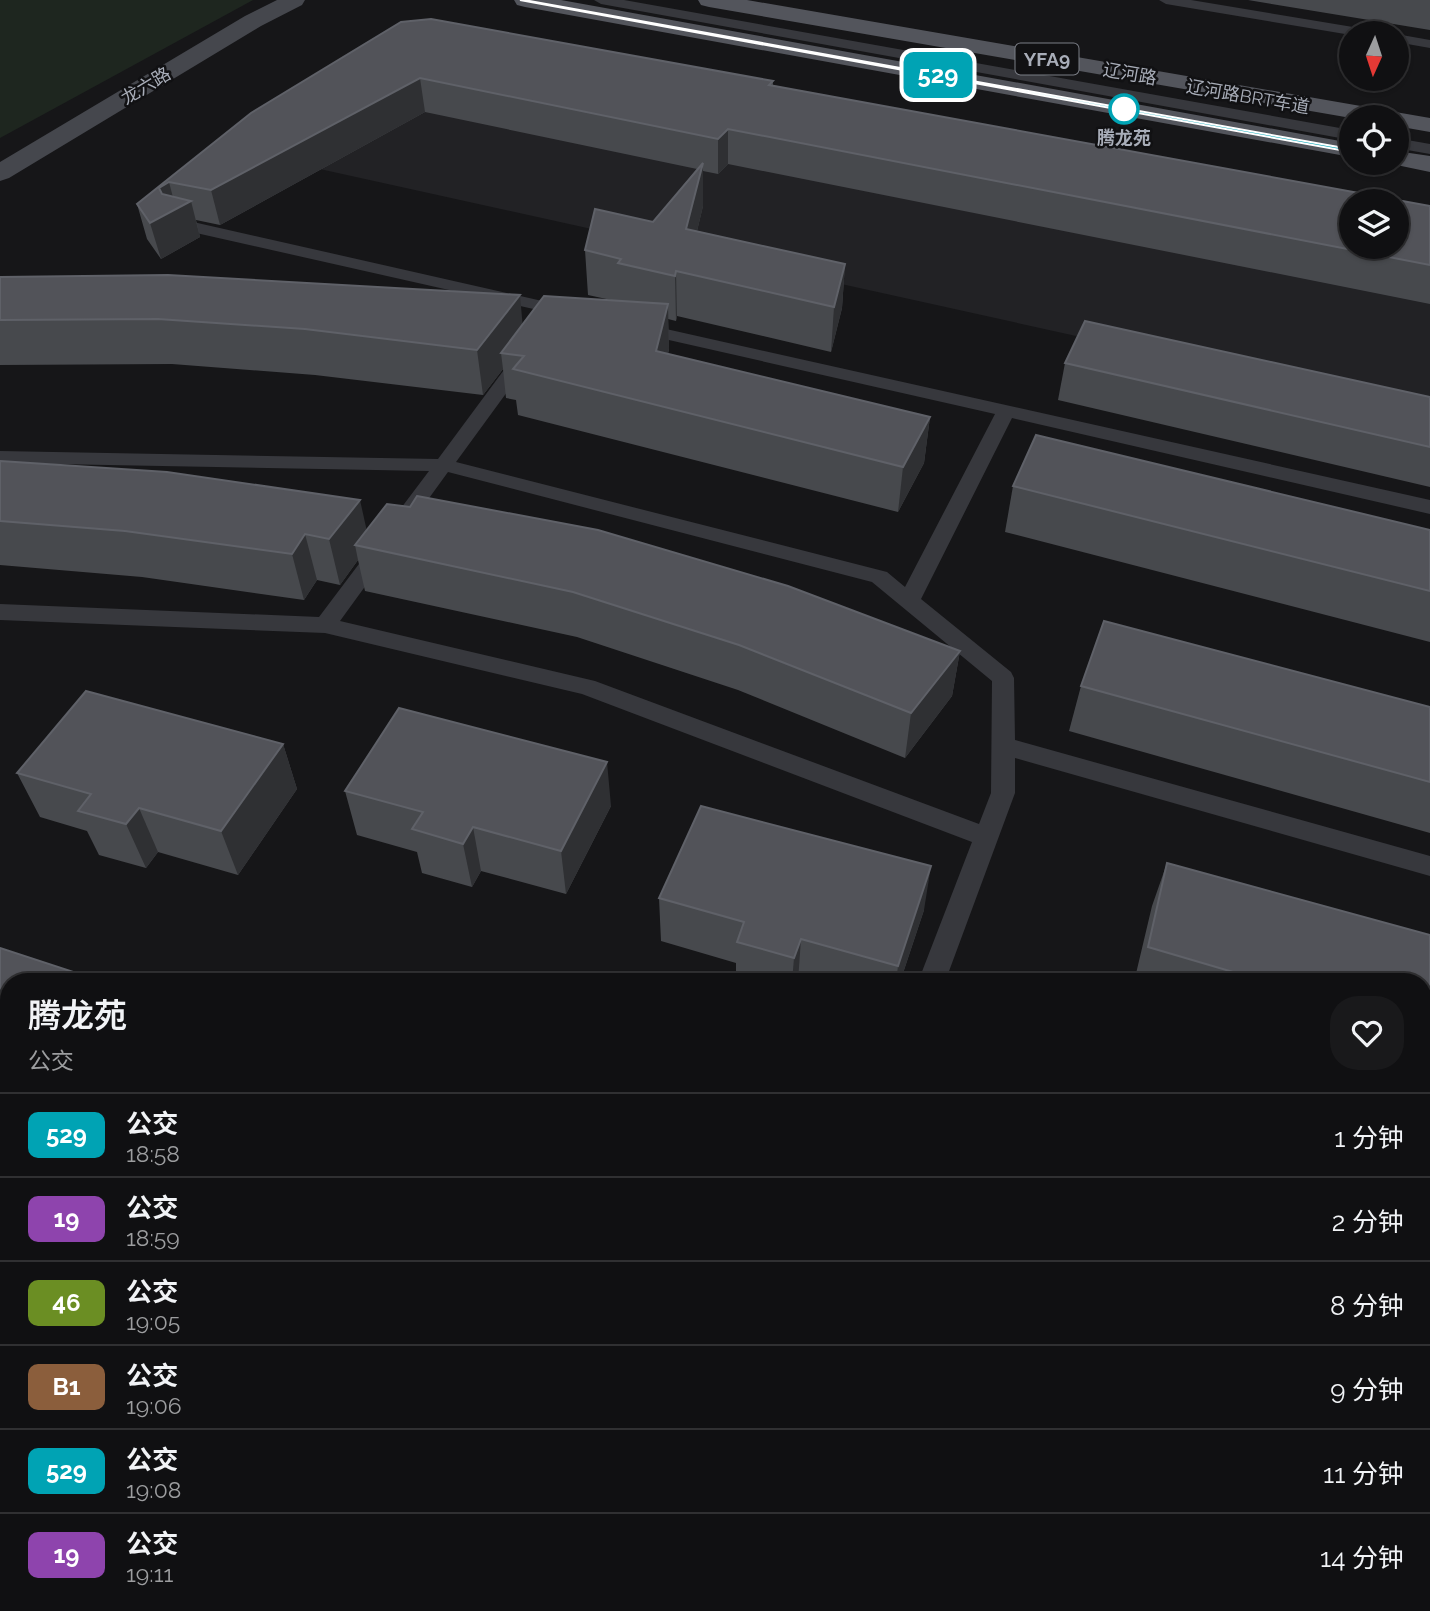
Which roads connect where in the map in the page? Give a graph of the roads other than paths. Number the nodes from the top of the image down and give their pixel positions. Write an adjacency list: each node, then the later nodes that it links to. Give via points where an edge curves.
1 (294, 0): 22 (street, 龙六路)
2 (525, 0): 18 (main road, 辽河路 / YFA9)
3 (601, 0): 14 (lane, 辽河路BRT车道)
4 (656, 0): 11 (lane, 辽河路BRT车道)
5 (709, 0): 10 (main road, 辽河路 / YFA9)
6 (1166, 0): 7 (lane)
7 (1339, 29)
8 (1409, 40): 9 (lane)
9 (1430, 44)
10 (1339, 109)
11 (1339, 121)
12 (1409, 121): 13 (main road)
13 (1430, 125)
14 (1339, 133)
15 (1409, 133): 16 (lane)
16 (1430, 137)
17 (1409, 145): 19 (lane)
18 (1339, 148)
19 (1430, 149)
20 (1409, 160): 21 (main road)
21 (1430, 164)
22 (0, 173)
23 (180, 224): 24 (lane)
24 (559, 310): 25 (lane); 29 (lane)
25 (586, 316)
26 (613, 322): 27 (lane)
27 (1006, 411): 30 (lane); 31 (lane)
28 (0, 457): 29 (lane)
29 (444, 465): 31 (lane, via 878,577); 33 (lane)
30 (1430, 507)
31 (909, 601): 34 (lane, via 1003,678)
32 (0, 612): 33 (lane)
33 (325, 625): 35 (lane, via 587,687)
34 (1003, 746): 35 (lane, via 1003,793); 36 (lane)
35 (986, 837): 37 (lane)
36 (1430, 866)
37 (933, 973)

